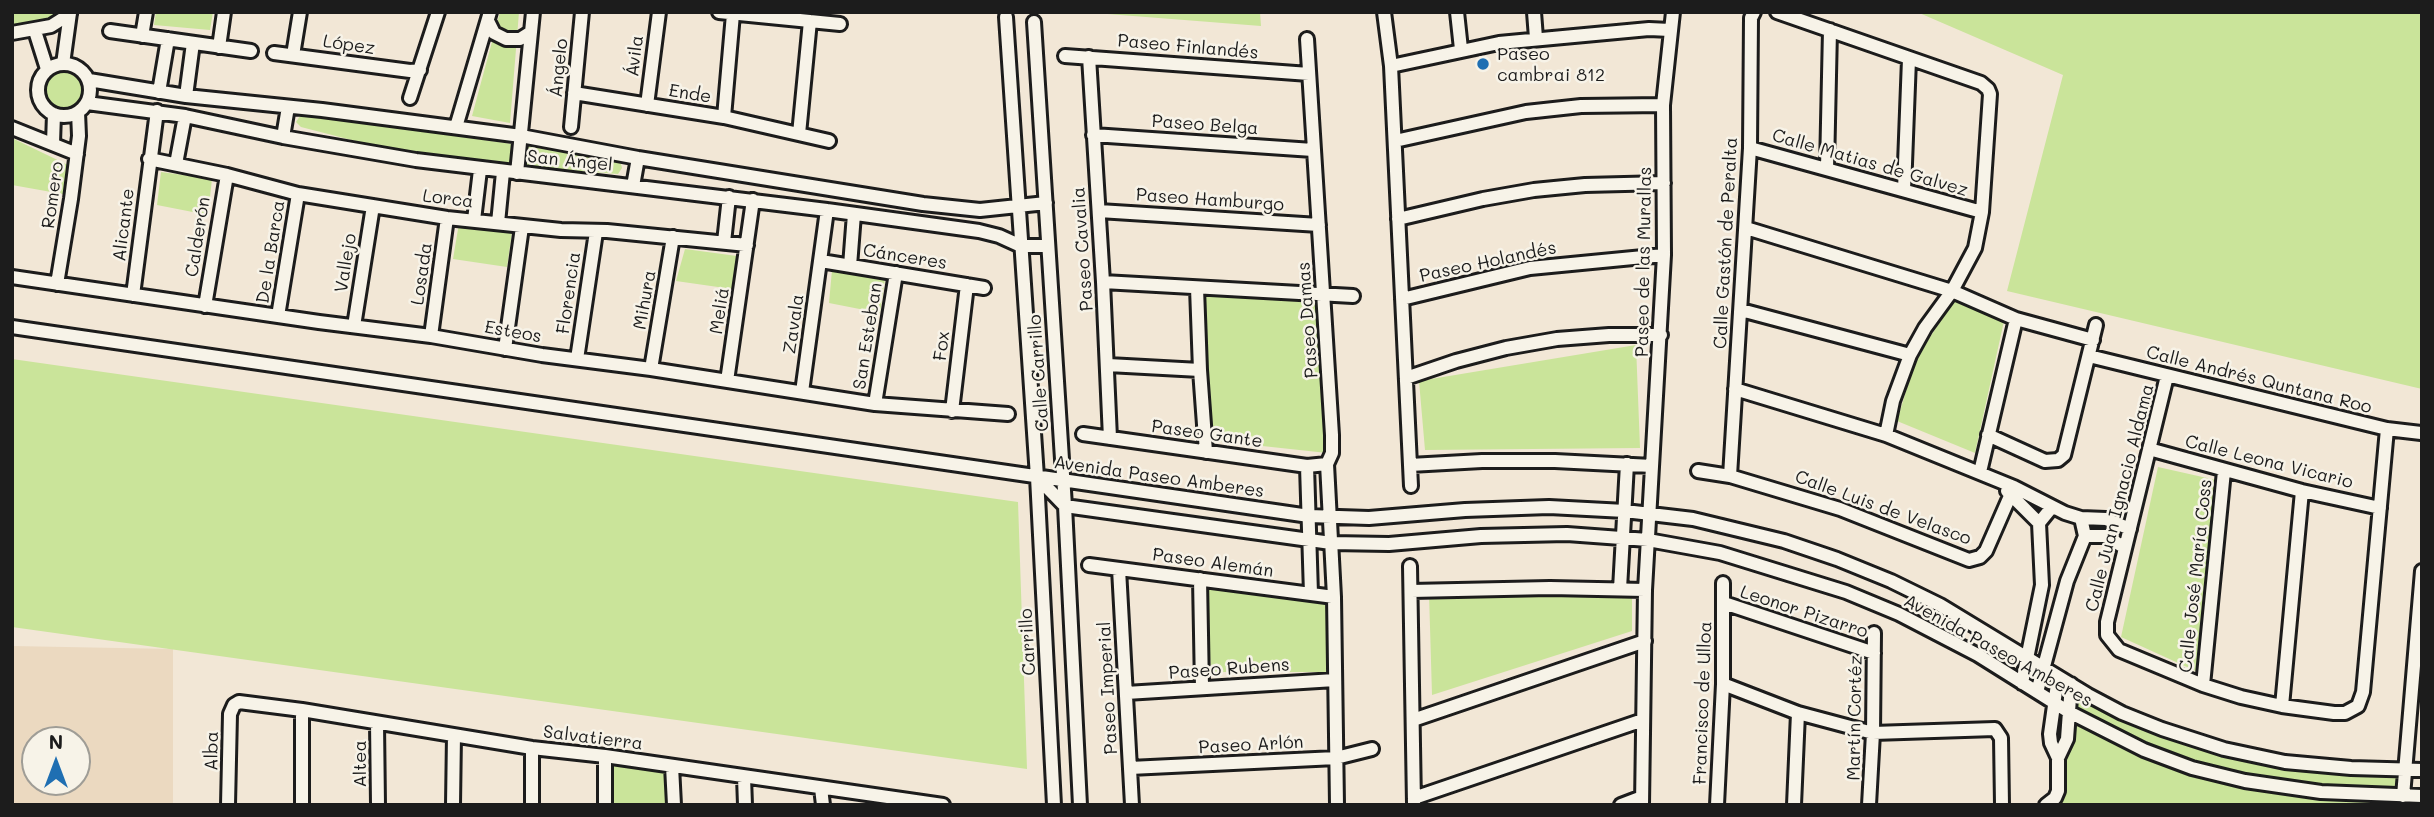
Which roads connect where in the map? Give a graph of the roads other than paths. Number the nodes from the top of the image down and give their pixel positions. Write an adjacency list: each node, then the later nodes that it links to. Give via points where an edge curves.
1 (146, 12): 28 (street)
2 (224, 12): 33 (street)
3 (300, 12): 37 (street)
4 (438, 12): 44 (street)
5 (533, 12): 26 (street)
6 (582, 12): 48 (street, Ángelo)
7 (659, 12): 51 (street, Ávila)
8 (719, 12): 16 (street)
9 (1384, 12): 42 (street)
10 (1457, 12): 34 (street)
11 (1534, 12): 29 (street)
12 (1673, 12): 22 (street, Paseo de las Murallas)
13 (1754, 12): 69 (street, Calle Gastón de Peralta)
14 (1777, 12): 23 (street)
15 (70, 13): 24 (street); 41 (street)
16 (733, 14): 19 (street); 58 (street)
17 (489, 17): 26 (street, via 494,33 506,39 520,39); 59 (street)
18 (1006, 17): 88 (street, Calle Carrillo)
19 (810, 21): 21 (street); 62 (street)
20 (1034, 22): 86 (street, Calle Carrillo)
21 (840, 24)
22 (1670, 30): 29 (street); 52 (street, Paseo de las Murallas)
23 (1830, 30): 40 (street); 75 (street)
24 (35, 31): 27 (street); 43 (street)
25 (110, 31): 28 (street)
26 (531, 32): 64 (street)
27 (12, 33)
28 (142, 36): 30 (street)
29 (1536, 38): 34 (street)
30 (168, 39): 32 (street); 47 (street)
31 (1307, 39): 45 (street, Paseo Damas)
32 (193, 43): 33 (street); 49 (street)
33 (219, 47): 35 (street)
34 (1461, 49): 42 (street)
35 (251, 51)
36 (274, 53): 37 (street, López)
37 (293, 55): 44 (street, López)
38 (1065, 56): 39 (street, Paseo Finlandés)
39 (1089, 57): 45 (street, Paseo Finlandés); 63 (street, Paseo Cavalia)
40 (1909, 59): 82 (street); 92 (street, via 1988,89)
41 (63, 64): 43 (street); 46 (street, via 78,68)
42 (1391, 66): 67 (street)
43 (47, 69): 56 (street, via 38,82 38,97)
44 (421, 70): 50 (street)
45 (1309, 74): 70 (street, Paseo Damas)
46 (89, 80): 47 (street, San Ángel); 53 (street, via 90,95)
47 (159, 92): 49 (street, San Ángel)
48 (574, 93): 51 (street, Ende); 60 (street, Ángelo)
49 (186, 96): 54 (street, San Ángel)
50 (410, 98)
51 (647, 105): 58 (street, Ende)
52 (1663, 105): 67 (street, via 1526,112); 80 (street, Paseo de las Murallas)
53 (83, 107): 55 (street, San Ángel); 56 (street, via 62,116); 71 (street, Romero)
54 (288, 107): 59 (street, San Ángel); 65 (street)
55 (157, 111): 57 (street, San Ángel); 73 (street, Alicante)
56 (54, 114): 68 (street)
57 (185, 116): 65 (street, San Ángel); 74 (street)
58 (724, 117): 62 (street, Ende)
59 (456, 127): 64 (street, San Ángel)
60 (571, 127)
61 (12, 128): 68 (street)
62 (799, 134): 66 (street, Ende)
63 (1093, 135): 70 (street, Paseo Belga); 91 (street, Paseo Cavalia)
64 (521, 136): 72 (street, San Ángel); 78 (street)
65 (283, 137): 76 (street, San Ángel)
66 (829, 141)
67 (1395, 141): 95 (street)
68 (52, 143): 71 (street)
69 (1750, 148): 75 (street, Calle Matias de Galvez); 101 (street, Calle Gastón de Peralta)
70 (1313, 150): 99 (street, Paseo Damas)
71 (77, 154): 114 (street, Romero)
72 (638, 158): 81 (street); 87 (street, San Ángel)
73 (149, 159): 74 (street, Lorca); 119 (street, Alicante)
74 (176, 164): 79 (street, Lorca)
75 (1827, 168): 82 (street, Calle Matias de Galvez)
76 (480, 170): 77 (street, San Ángel); 96 (street)
77 (503, 172): 78 (street, San Ángel); 97 (street)
78 (517, 173): 81 (street, San Ángel)
79 (226, 175): 83 (street, Lorca); 123 (street, Calderón)
80 (1664, 183): 95 (street, via 1534,190); 108 (street, Paseo de las Murallas)
81 (633, 186): 84 (street, San Ángel)
82 (1904, 190): 92 (street, Calle Matias de Galvez)
83 (298, 194): 89 (street, Lorca); 125 (street, De la Barca)
84 (729, 197): 85 (street, San Ángel); 104 (street)
85 (753, 200): 90 (street, San Ángel); 105 (street, Meliá)
86 (1046, 203): 88 (street, San Ángel); 107 (street, Calle Carrillo)
87 (923, 204): 88 (street, San Ángel, via 980,210); 98 (street)
88 (1019, 205): 106 (street, Calle Carrillo)
89 (373, 206): 94 (street, Lorca); 128 (street, Vallejo)
90 (827, 210): 93 (street, San Ángel); 109 (street, Zavala)
91 (1099, 211): 99 (street, Paseo Hamburgo); 113 (street, Paseo Cavalia)
92 (1982, 212): 118 (street, via 1975,248)
93 (854, 214): 98 (street, San Ángel); 110 (street)
94 (447, 218): 96 (street, Lorca); 131 (street, Losada)
95 (1398, 219): 122 (street)
96 (474, 220): 97 (street, Lorca)
97 (498, 223): 100 (street, Lorca)
98 (921, 224): 106 (street, San Ángel, via 979,231)
99 (1319, 225): 120 (street, Paseo Damas)
100 (522, 227): 102 (street, Lorca); 133 (street)
101 (1746, 228): 118 (street); 124 (street, Calle Gastón de Peralta)
102 (596, 232): 103 (street, Lorca); 136 (street, Florencia)
103 (673, 237): 104 (street, Lorca); 138 (street, Mihura)
104 (724, 242): 105 (street, Lorca)
105 (747, 245): 142 (street, Meliá)
106 (1021, 246): 107 (street, San Ángel); 165 (street, Calle Carrillo)
107 (1048, 246): 166 (street, Calle Carrillo)
108 (1664, 255): 122 (street, Paseo Holandés, via 1530,268); 130 (street, Paseo de las Murallas)
109 (821, 261): 110 (street, Cánceres); 144 (street, Zavala)
110 (850, 266): 111 (street, Cánceres)
111 (896, 273): 115 (street, Cánceres); 145 (street, San Esteban)
112 (12, 276): 114 (street, Esteos)
113 (1104, 282): 117 (street); 137 (street, Paseo Cavalia)
114 (57, 284): 119 (street, Esteos)
115 (967, 285): 116 (street, Cánceres); 146 (street, Fox)
116 (984, 288)
117 (1198, 289): 120 (street); 139 (street)
118 (1952, 292): 126 (street); 134 (street)
119 (133, 295): 123 (street, Esteos)
120 (1324, 296): 121 (street); 156 (street, Paseo Damas, via 1332,435)
121 (1353, 296)
122 (1402, 299): 141 (street)
123 (205, 306): 125 (street, Esteos)
124 (1741, 310): 134 (street); 143 (street, Calle Gastón de Peralta)
125 (278, 316): 128 (street, Esteos)
126 (2016, 319): 132 (street); 152 (street)
127 (2096, 325): 132 (street)
128 (354, 326): 131 (street, Esteos)
129 (12, 327): 165 (street)
130 (1661, 335): 141 (street, via 1557,339 1493,351); 160 (street, Paseo de las Murallas)
131 (430, 336): 133 (street, Esteos)
132 (2093, 340): 135 (street)
133 (505, 349): 136 (street, Esteos)
134 (1910, 355): 151 (street)
135 (2089, 356): 140 (street, Calle Andrés Quntana Roo); 152 (street, via 2067,448 2058,460 2045,461)
136 (577, 359): 138 (street, Esteos)
137 (1108, 365): 139 (street); 153 (street, Paseo Cavalia)
138 (651, 369): 142 (street, Esteos)
139 (1200, 370): 155 (street)
140 (2167, 376): 148 (street, Calle Andrés Quntana Roo); 154 (street, Calle Juan Ignacio Aldama)
141 (1406, 377): 158 (street)
142 (727, 381): 144 (street, Esteos)
143 (1735, 389): 151 (street); 164 (street, Calle Gastón de Peralta)
144 (802, 392): 145 (street, Esteos)
145 (875, 404): 146 (street, Esteos)
146 (952, 411): 147 (street, Esteos)
147 (1008, 414)
148 (2387, 429): 149 (street, Calle Andrés Quntana Roo); 172 (street)
149 (2421, 433)
150 (1083, 434): 153 (street, Paseo Gante)
151 (1886, 435): 163 (street)
152 (1988, 435): 163 (street)
153 (1111, 438): 155 (street, Paseo Gante)
154 (2149, 449): 162 (street, Calle Leona Vicario); 179 (street, Calle Juan Ignacio Aldama)
155 (1206, 452): 159 (street, Paseo Gante)
156 (1327, 464): 159 (street, Paseo Gante); 176 (street, Paseo Damas)
157 (1627, 464): 158 (street, via 1482,461); 160 (street); 173 (street)
158 (1410, 465): 167 (street)
159 (1307, 466): 175 (street)
160 (1652, 466): 174 (street, Paseo de las Murallas)
161 (1698, 471): 164 (street, Calle Luis de Velasco)
162 (2224, 471): 169 (street, Calle Leona Vicario); 208 (street, Calle José María Coss)
163 (1980, 472): 168 (street)
164 (1730, 475): 168 (street, Calle Luis de Velasco, via 1840,509 1969,560 1986,551)
165 (1037, 477): 166 (street, Avenida Paseo Amberes); 170 (street, Avenida Paseo Amberes); 249 (street, Carrillo)
166 (1063, 480): 170 (street, Calle Carrillo); 175 (street, Avenida Paseo Amberes)
167 (1411, 486)
168 (2012, 491): 171 (street); 178 (street)
169 (2302, 491): 172 (street, Calle Leona Vicario); 214 (street)
170 (1065, 506): 182 (street, Avenida Paseo Amberes); 250 (street, Calle Carrillo)
171 (2052, 507): 177 (street); 178 (street)
172 (2380, 508): 214 (street, via 2358,706 2345,713)
173 (1625, 511): 174 (street, Avenida Paseo Amberes); 176 (street, Avenida Paseo Amberes, via 1520,507); 181 (street)
174 (1650, 513): 183 (street, Paseo de las Murallas); 201 (street, Avenida Paseo Amberes, via 1736,528 1838,559 1940,604)
175 (1309, 516): 176 (street, Avenida Paseo Amberes); 182 (street)
176 (1330, 518): 184 (street, Paseo Damas)
177 (2081, 518): 179 (street, via 2106,519); 180 (street)
178 (2039, 523): 201 (street, via 2042,585)
179 (2130, 529): 185 (street, Calle Juan Ignacio Aldama)
180 (2085, 536): 185 (street, via 2106,536); 202 (street)
181 (1623, 537): 183 (street, Avenida Paseo Amberes); 184 (street, Avenida Paseo Amberes, via 1521,534 1389,544); 192 (street)
182 (1310, 540): 184 (street, Avenida Paseo Amberes); 195 (street)
183 (1648, 540): 193 (street, Paseo de las Murallas); 205 (street, Avenida Paseo Amberes, via 1720,554 1846,592 1940,635)
184 (1331, 542): 196 (street, Paseo Damas)
185 (2125, 548): 208 (street, Calle Juan Ignacio Aldama, via 2106,629 2112,643)
186 (1088, 565): 188 (street, Paseo Alemán)
187 (1410, 566): 194 (street)
188 (1119, 569): 190 (street, Paseo Alemán); 211 (street, Paseo Imperial)
189 (2422, 571): 230 (street)
190 (1200, 579): 195 (street, Paseo Alemán); 209 (street)
191 (1723, 583): 197 (street, Francisco de Ulloa)
192 (1620, 589): 193 (street); 194 (street)
193 (1645, 590): 199 (street, Paseo de las Murallas)
194 (1411, 591): 218 (street)
195 (1311, 594): 196 (street, Paseo Alemán)
196 (1334, 597): 204 (street, Paseo Damas)
197 (1724, 603): 200 (street, Leonor Pizarro); 206 (street, Francisco de Ulloa)
198 (1874, 633): 200 (street, Martín Cortéz)
199 (1645, 642): 218 (street); 219 (street, Paseo de las Murallas)
200 (1874, 653): 221 (street, Martín Cortéz)
201 (2027, 658): 202 (street, Avenida Paseo Amberes); 205 (street)
202 (2043, 667): 203 (street, Avenida Paseo Amberes); 210 (street)
203 (2058, 677): 207 (street, Avenida Paseo Amberes); 213 (street)
204 (1335, 680): 209 (street, Paseo Rubens); 226 (street, Paseo Damas)
205 (2022, 683): 210 (street, Avenida Paseo Amberes)
206 (1723, 684): 217 (street); 254 (street, Francisco de Ulloa)
207 (2071, 684): 216 (street); 230 (street, Avenida Paseo Amberes, via 2132,717 2226,750 2285,762)
208 (2203, 685): 214 (street)
209 (1202, 688): 211 (street, Paseo Rubens)
210 (2037, 692): 213 (street, Avenida Paseo Amberes)
211 (1126, 693): 229 (street, Paseo Imperial)
212 (239, 702): 215 (street, Salvatierra); 239 (street, Alba, via 230,714)
213 (2054, 703): 216 (street, Avenida Paseo Amberes); 227 (street, via 2050,740)
214 (2282, 706)
215 (303, 710): 220 (street, Salvatierra); 240 (street)
216 (2069, 712): 227 (street, via 2067,739); 234 (street, Avenida Paseo Amberes, via 2144,750 2192,768 2321,792)
217 (1798, 713): 221 (street); 255 (street)
218 (1413, 720): 236 (street)
219 (1643, 720): 236 (street); 237 (street, Paseo de las Murallas)
220 (377, 723): 222 (street, Salvatierra); 241 (street, Altea)
221 (1873, 733): 256 (street, Martín Cortéz); 257 (street, via 1998,731)
222 (454, 734): 223 (street, Salvatierra); 242 (street)
223 (532, 748): 225 (street, Salvatierra); 243 (street)
224 (1372, 749): 226 (street, Paseo Arlón)
225 (605, 756): 228 (street, Salvatierra); 244 (street)
226 (1336, 758): 229 (street, Paseo Arlón); 252 (street, Paseo Damas)
227 (2058, 758): 258 (street, via 2058,791)
228 (672, 765): 232 (street, Salvatierra); 245 (street)
229 (1130, 768): 251 (street, Paseo Imperial)
230 (2405, 769): 231 (street, Avenida Paseo Amberes); 234 (street)
231 (2422, 770)
232 (744, 777): 233 (street, Salvatierra); 246 (street)
233 (821, 788): 238 (street, Salvatierra); 247 (street)
234 (2403, 796): 235 (street, Avenida Paseo Amberes)
235 (2422, 796)
236 (1414, 801)
237 (1642, 801): 253 (street)
238 (901, 802): 248 (street, Salvatierra)
239 (228, 805)
240 (302, 805)
241 (378, 805)
242 (453, 805)
243 (532, 805)
244 (605, 805)
245 (674, 805)
246 (745, 805)
247 (822, 805)
248 (943, 805)
249 (1054, 805)
250 (1080, 805)
251 (1132, 805)
252 (1337, 805)
253 (1621, 805)
254 (1717, 805)
255 (1794, 805)
256 (1869, 805)
257 (2002, 805)
258 (2046, 805)

